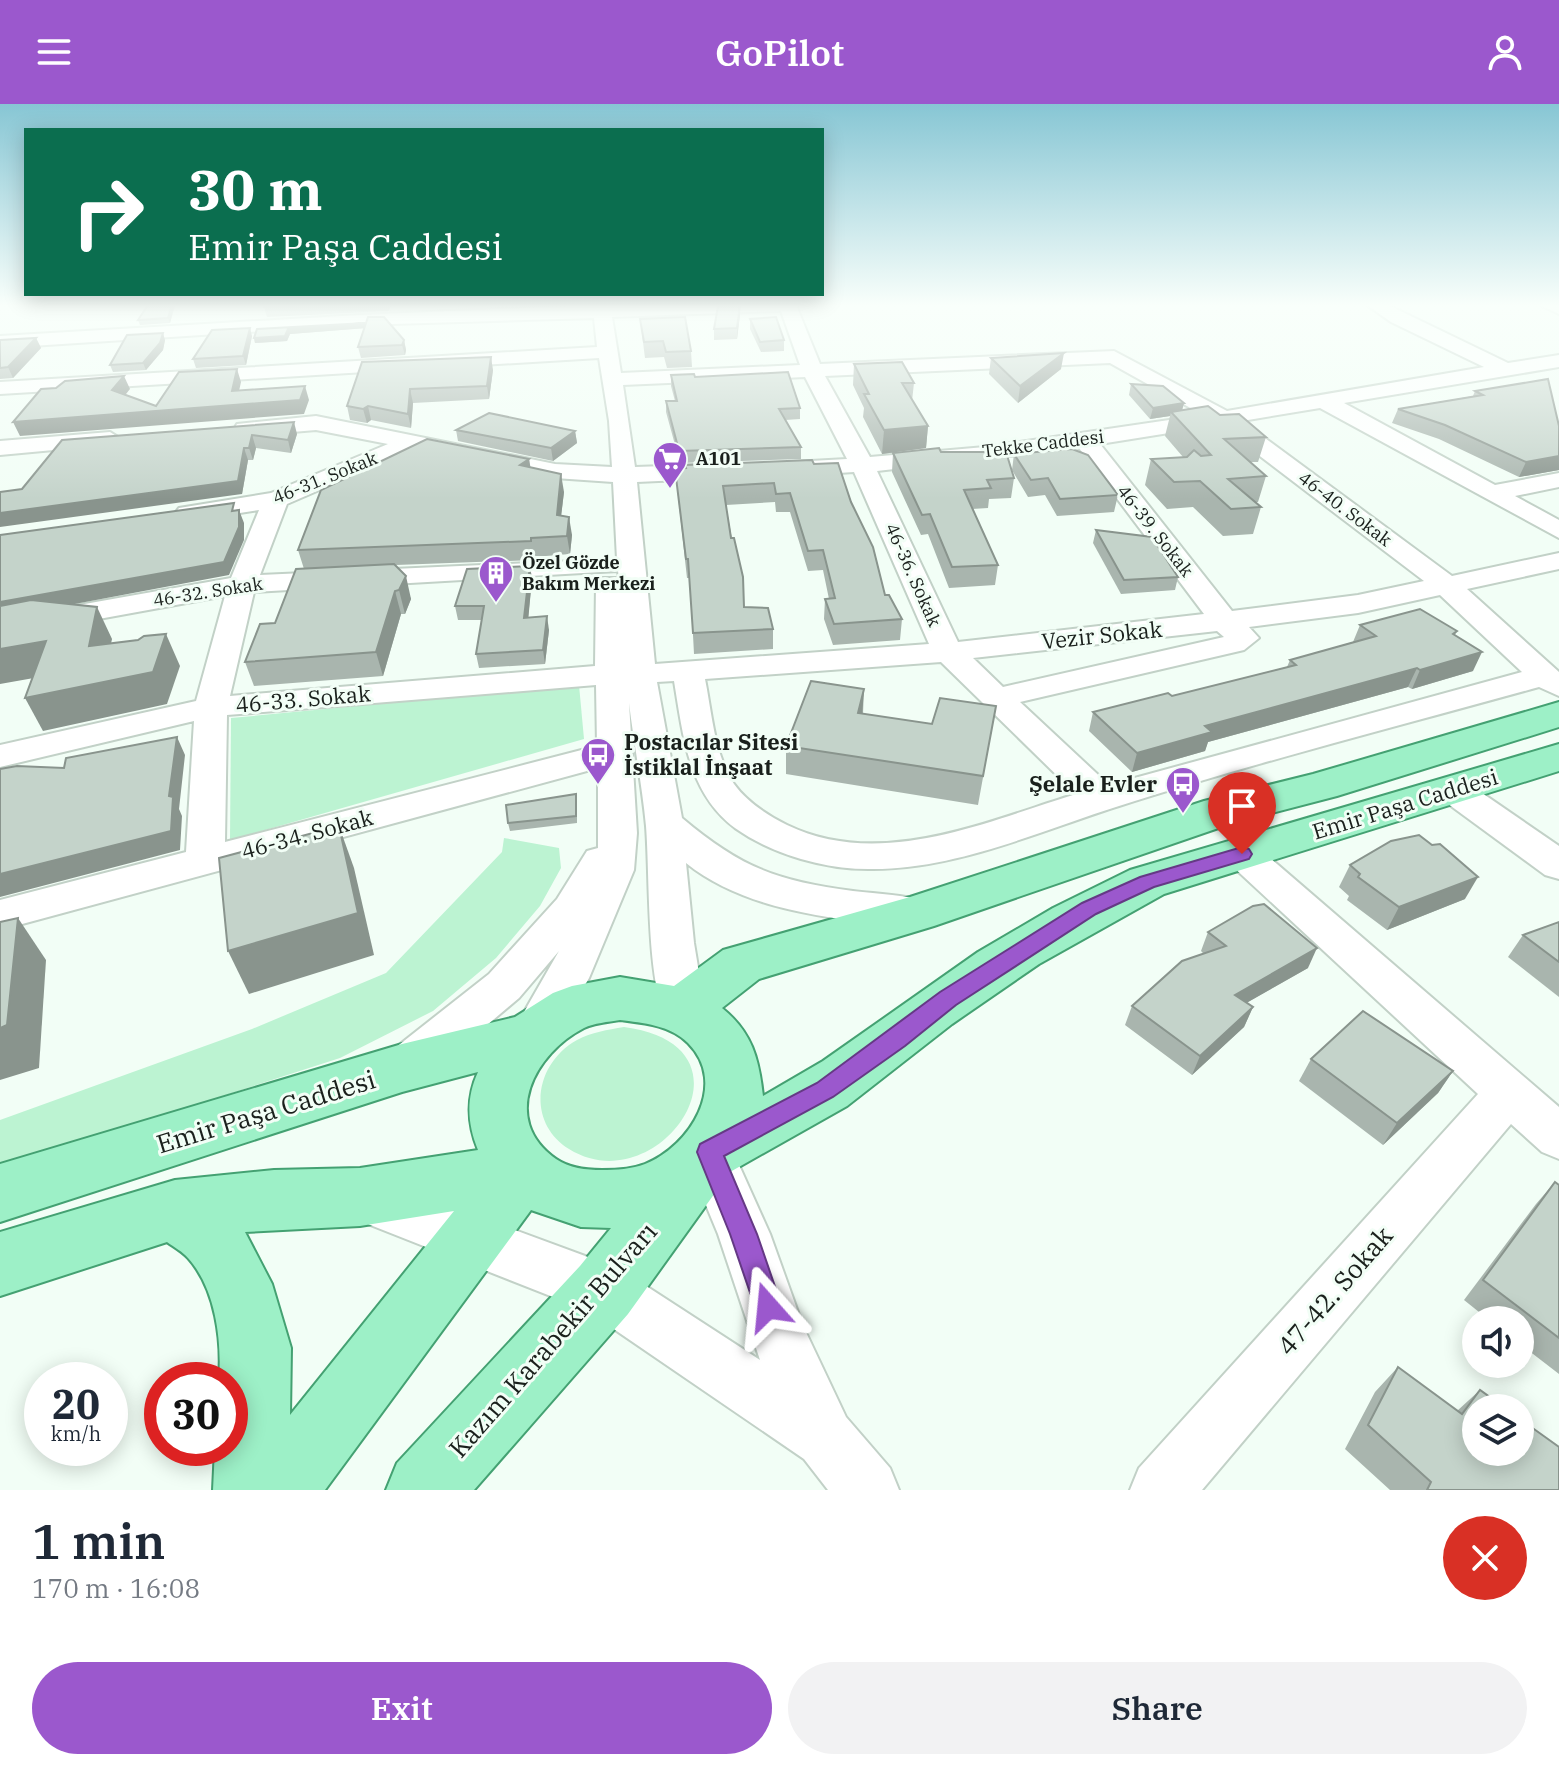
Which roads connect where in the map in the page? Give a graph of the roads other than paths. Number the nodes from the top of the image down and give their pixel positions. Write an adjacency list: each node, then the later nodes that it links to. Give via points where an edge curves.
1 (42, 370): 11 (street)
2 (333, 370): 9 (street)
3 (394, 370): 9 (street)
4 (612, 370): 10 (street)
5 (860, 370): 8 (street, 46-40. Sokak)
6 (1137, 370): 13 (street, 46-40. Sokak)
7 (1506, 370): 12 (street, Tekke Caddesi)
8 (813, 372): 10 (street); 19 (street, 46-36. Sokak)
9 (330, 375): 11 (street)
10 (614, 379): 22 (street)
11 (10, 388)
12 (1326, 402): 13 (street, Tekke Caddesi); 24 (street)
13 (1222, 417): 16 (street, Tekke Caddesi); 31 (street, 46-40. Sokak)
14 (221, 430): 17 (street, via 318,416)
15 (126, 438): 18 (street)
16 (1085, 440): 19 (street, Tekke Caddesi); 32 (street, 46-39. Sokak)
17 (410, 443): 22 (street, via 555,471); 25 (street, 46-31. Sokak)
18 (0, 448)
19 (863, 466): 20 (street, Tekke Caddesi); 34 (street, 46-36. Sokak)
20 (773, 469)
21 (743, 471): 22 (street)
22 (623, 475): 29 (street); 36 (street)
23 (1559, 480): 24 (street)
24 (1492, 493): 27 (street)
25 (276, 500): 26 (street, 46-31. Sokak); 30 (street)
26 (169, 515)
27 (1559, 530)
28 (1559, 561): 31 (street, Vezir Sokak)
29 (610, 565): 30 (street, 46-32. Sokak); 36 (street)
30 (242, 584): 33 (street, 46-32. Sokak); 39 (street)
31 (1445, 584): 32 (street, Vezir Sokak, via 1358,604); 37 (street, 46-40. Sokak)
32 (1224, 621): 34 (street, Vezir Sokak); 38 (street, 46-39. Sokak, via 1244,638)
33 (0, 628)
34 (948, 652): 35 (street, Vezir Sokak); 38 (street, 46-36. Sokak)
35 (688, 671): 36 (street, Vezir Sokak); 44 (street, via 707,762 718,789 734,808 763,827 820,850 901,854)
36 (625, 674): 39 (street, 46-33. Sokak); 40 (street); 45 (street)
37 (1554, 692): 44 (street); 50 (main road, Emir Paşa Caddesi, via 1322,786 1220,812)
38 (996, 698): 44 (street, 46-36. Sokak)
39 (211, 707): 41 (street, 46-33. Sokak); 48 (street)
40 (615, 752): 46 (street); 48 (street, 46-34. Sokak)
41 (0, 756)
42 (1559, 757): 43 (main road, Emir Paşa Caddesi)
43 (1453, 790): 47 (main road, Emir Paşa Caddesi); 49 (street)
44 (1102, 799)
45 (664, 823): 50 (street, via 713,864 757,884 859,907); 52 (street)
46 (618, 833): 53 (street, via 615,870 596,917 568,978); 54 (street, via 571,909 504,986)
47 (1242, 854): 55 (street); 57 (main road, Emir Paşa Caddesi, via 1147,882 1089,909 948,999 825,1090)
48 (205, 861): 51 (street, 46-34. Sokak)
49 (1559, 865)
50 (917, 913): 52 (main road, Emir Paşa Caddesi, via 741,964)
51 (0, 915)
52 (683, 1009): 53 (main road, via 643,998 602,1000 563,1013); 57 (main road, via 722,1043 734,1077 730,1115)
53 (532, 1035): 54 (main road, Emir Paşa Caddesi); 58 (main road, via 511,1062 498,1099 502,1136)
54 (402, 1068): 59 (main road, Emir Paşa Caddesi)
55 (1510, 1092): 56 (street); 70 (street, 47-42. Sokak)
56 (1559, 1137)
57 (709, 1152): 58 (main road, via 664,1186 617,1199 570,1195); 64 (main road, Kazım Karabekir Bulvarı); 65 (street, via 778,1336)
58 (524, 1171): 60 (main road); 62 (main road)
59 (0, 1193)
60 (360, 1197): 61 (main road, via 274,1199); 62 (street)
61 (175, 1210): 63 (main road); 66 (main road, via 211,1236 239,1284 256,1348)
62 (471, 1238): 64 (street); 67 (main road)
63 (0, 1264)
64 (604, 1290): 65 (street); 68 (main road, Kazım Karabekir Bulvarı)
65 (825, 1438): 69 (street)
66 (251, 1490)
67 (278, 1490)
68 (424, 1490)
69 (868, 1490)
70 (1161, 1490)

